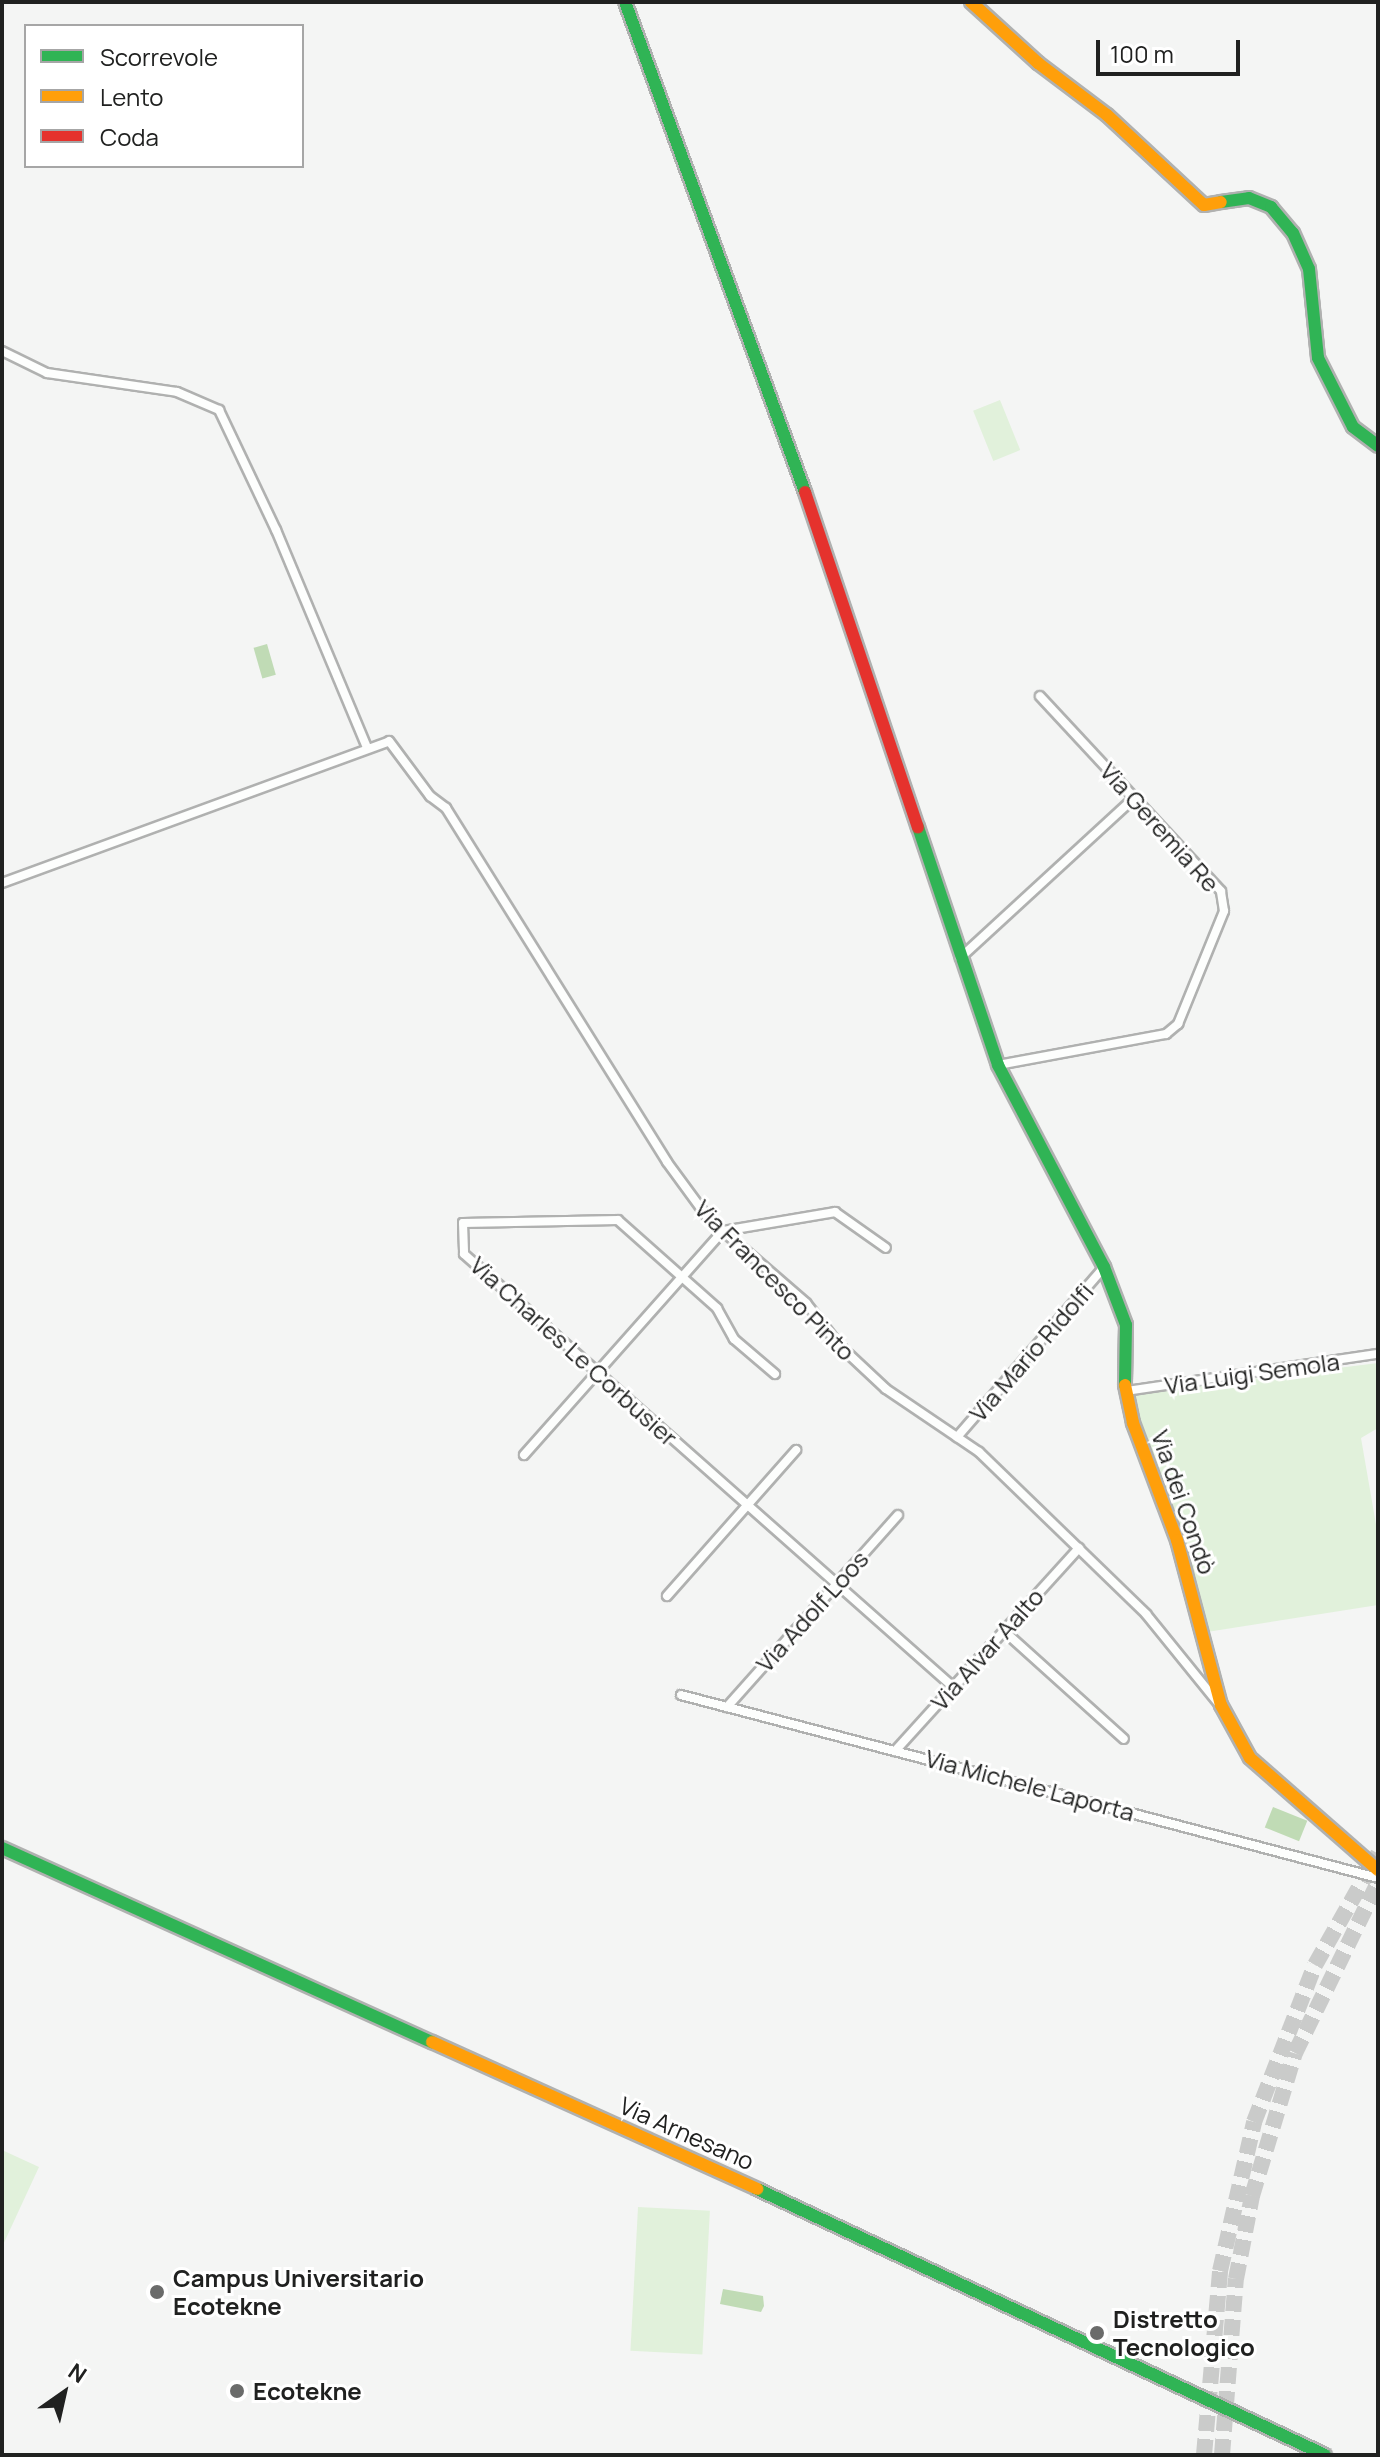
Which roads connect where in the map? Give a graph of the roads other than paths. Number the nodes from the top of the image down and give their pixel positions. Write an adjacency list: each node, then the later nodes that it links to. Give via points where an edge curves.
1 (625, 2): 9 (street, Via dei Condò, via 758,353)
2 (971, 2): 4 (street, via 1038,63 1107,115 1204,205 1249,198 1271,207 1293,233 1306,260 1318,358 1353,427)
3 (2, 351): 6 (street, via 47,373 177,392 219,410 276,530)
4 (1378, 446)
5 (1040, 696): 7 (street, Via Geremia Re)
6 (367, 748): 8 (street); 11 (street, Via Francesco Pinto, via 389,741 430,796 446,808 667,1162)
7 (1135, 797): 9 (street); 10 (street, Via Geremia Re, via 1225,901 1178,1024 1166,1034)
8 (2, 883)
9 (959, 958): 10 (street, Via dei Condò)
10 (998, 1065): 13 (street, Via dei Condò)
11 (723, 1231): 12 (street, via 835,1212); 14 (street); 19 (street, Via Francesco Pinto, via 806,1303 839,1345 886,1389)
12 (886, 1248)
13 (1104, 1267): 18 (street, Via dei Condò, via 1126,1325); 19 (street, Via Mario Ridolfi)
14 (682, 1277): 16 (street); 16 (street, Via Charles Le Corbusier, via 618,1220 463,1223 464,1254); 17 (street, Via Charles Le Corbusier, via 717,1308 734,1339)
15 (1378, 1354): 18 (street, Via Luigi Semola)
16 (597, 1372): 21 (street); 22 (street, Via Charles Le Corbusier)
17 (775, 1374)
18 (1126, 1391): 30 (street, Via dei Condò, via 1177,1540)
19 (957, 1437): 24 (street, Via Francesco Pinto)
20 (796, 1450): 22 (street)
21 (524, 1455)
22 (747, 1505): 25 (street, Via Charles Le Corbusier); 26 (street)
23 (898, 1515): 25 (street, Via Adolf Loos)
24 (1079, 1548): 27 (street, Via Alvar Aalto); 30 (street, Via Francesco Pinto, via 1146,1614)
25 (836, 1583): 28 (street, Via Charles Le Corbusier); 31 (street, Via Adolf Loos)
26 (667, 1596)
27 (1004, 1631): 28 (street, Via Alvar Aalto); 32 (street)
28 (953, 1687): 33 (street, Via Alvar Aalto)
29 (681, 1695): 31 (street, Via Michele Laporta)
30 (1221, 1705): 35 (street, Via dei Condò, via 1250,1758)
31 (727, 1707): 33 (street, Via Michele Laporta)
32 (1124, 1739)
33 (895, 1751): 36 (street, Via Michele Laporta)
34 (2, 1848): 37 (street, Via Arnesano, via 869,2239)
35 (1378, 1870)
36 (1378, 1878)
37 (1325, 2455)

